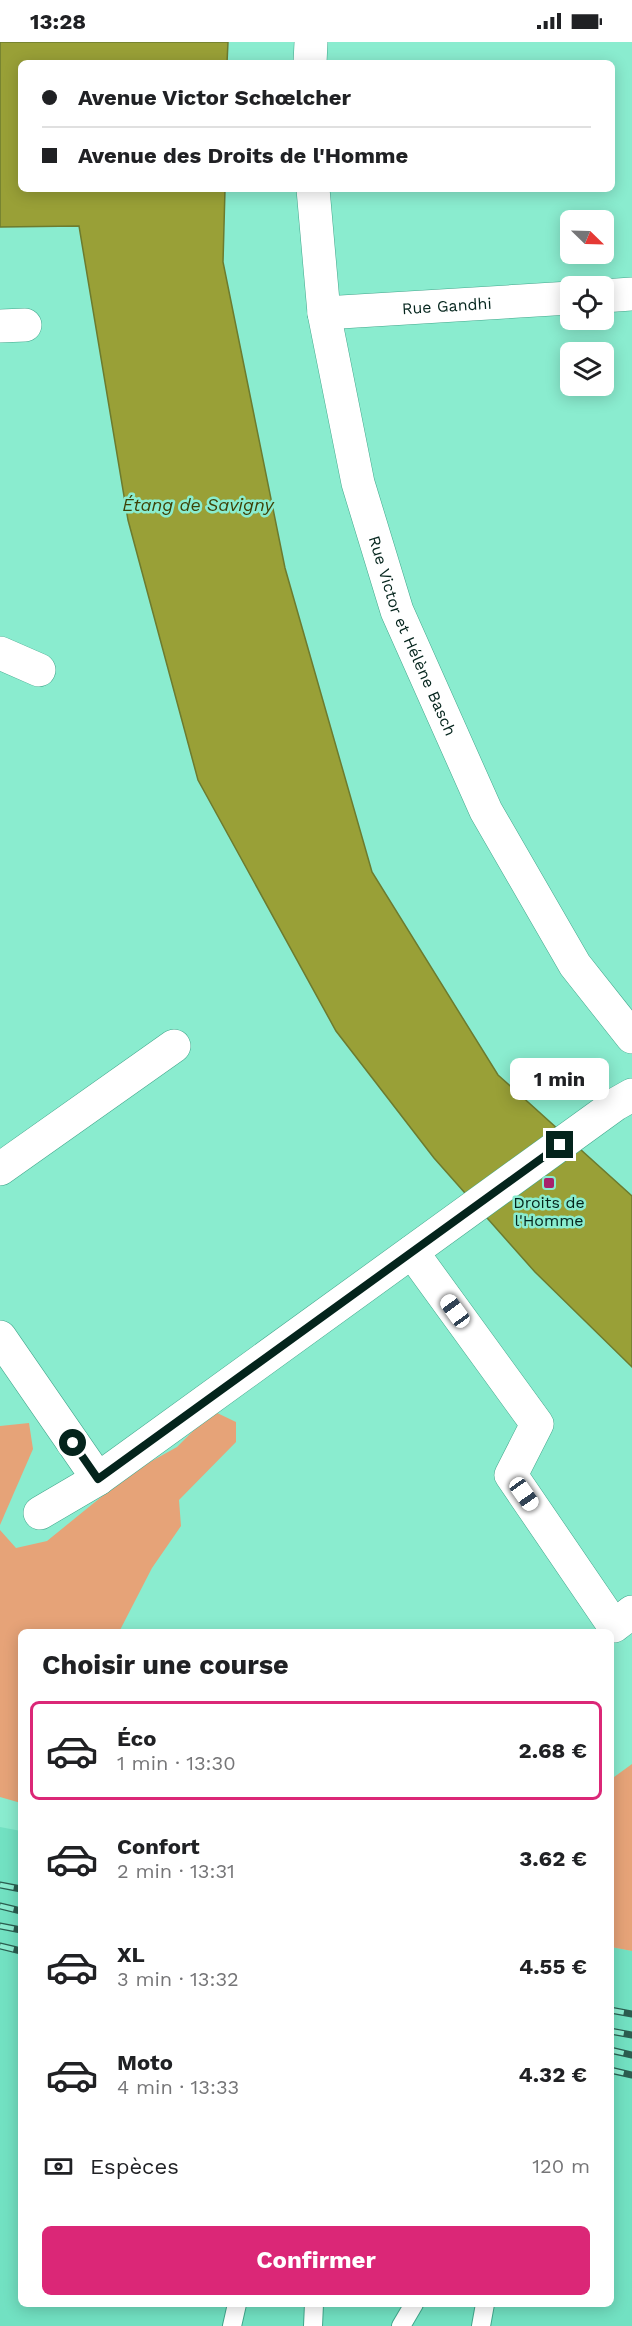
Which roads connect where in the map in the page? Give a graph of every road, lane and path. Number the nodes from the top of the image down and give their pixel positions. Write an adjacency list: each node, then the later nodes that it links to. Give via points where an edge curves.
1 (311, 42): 2 (street)
2 (310, 60)
3 (313, 192): 7 (street, Rue Victor et Hélène Basch)
4 (632, 294): 5 (street)
5 (614, 295)
6 (560, 299): 7 (street, Rue Gandhi)
7 (324, 313): 10 (street, Rue Victor et Hélène Basch, via 358,483 402,622 486,811 575,965)
8 (0, 653): 9 (street)
9 (39, 670)
10 (632, 1037)
11 (174, 1046): 13 (street)
12 (624, 1099): 14 (street)
13 (0, 1169)
14 (412, 1252): 16 (street); 18 (street, via 537,1424 511,1475 614,1626)
15 (0, 1337): 16 (street)
16 (98, 1479): 17 (street)
17 (40, 1513)
18 (632, 1612)
19 (236, 2307): 23 (lane)
20 (314, 2307): 24 (lane)
21 (412, 2307): 25 (lane)
22 (484, 2307): 26 (lane)
23 (232, 2326)
24 (313, 2326)
25 (401, 2326)
26 (481, 2326)

